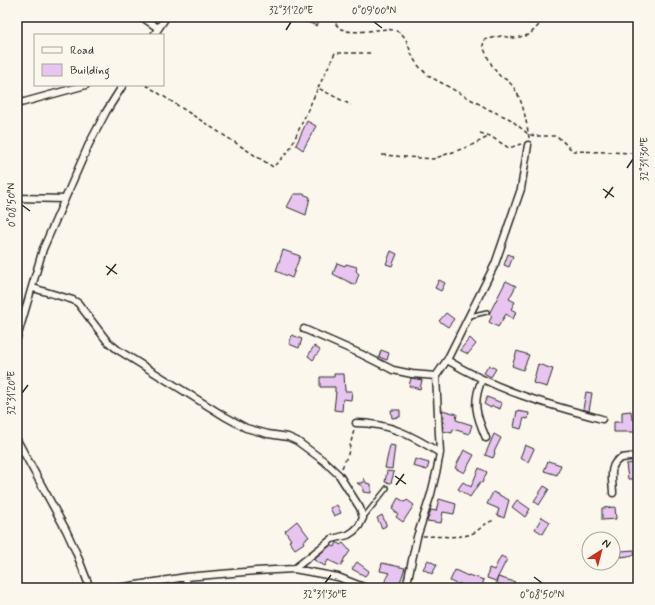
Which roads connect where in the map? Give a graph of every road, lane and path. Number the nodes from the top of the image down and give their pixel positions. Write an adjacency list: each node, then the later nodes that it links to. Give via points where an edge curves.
1 (142, 17): 5 (street)
2 (166, 17): 5 (street)
3 (333, 17): 15 (path, via 337,25 347,32 392,29 402,33 408,41 412,56 429,76 510,119)
4 (548, 17): 15 (path, via 529,35 514,38 501,36 484,40 483,46 490,61 500,76 510,81 517,92 527,122)
5 (158, 28): 6 (street)
6 (155, 34)
7 (372, 53): 11 (path, via 335,53)
8 (82, 86): 12 (street)
9 (122, 86): 21 (street, via 103,118)
10 (148, 86): 11 (path, via 273,167 289,151)
11 (318, 88): 13 (path)
12 (17, 104)
13 (351, 105)
14 (480, 133): 16 (path)
15 (528, 134): 17 (path); 18 (path, via 557,136 573,151)
16 (490, 136): 17 (path, via 509,148 519,144); 19 (path, via 433,159)
17 (528, 145): 24 (street, via 516,204 494,264)
18 (638, 153)
19 (382, 156)
20 (17, 198): 21 (street)
21 (64, 199): 22 (street, via 43,249)
22 (32, 288): 26 (street); 36 (street, via 74,300 107,341 118,350 246,428 297,441)
23 (487, 312): 24 (lane)
24 (468, 316): 27 (street)
25 (304, 329): 28 (street, via 393,370)
26 (18, 335)
27 (447, 360): 28 (street); 29 (street)
28 (436, 376): 34 (street)
29 (482, 379): 30 (street, via 531,399); 32 (street, via 477,391 476,406 477,417)
30 (602, 418)
31 (356, 423): 34 (street, via 399,431); 36 (path, via 348,454)
32 (486, 438)
33 (17, 440): 45 (street, via 66,530)
34 (440, 453): 41 (street, via 431,494)
35 (638, 456): 38 (street, via 621,459 614,464)
36 (339, 475): 39 (street, via 360,508)
37 (387, 488): 39 (lane)
38 (613, 494)
39 (363, 518): 42 (street, via 354,531 332,539)
40 (495, 520): 41 (path, via 467,536)
41 (417, 537): 44 (street)
42 (294, 569): 43 (street); 48 (street, via 338,577)
43 (186, 577): 46 (street); 47 (street)
44 (407, 586): 49 (path)
45 (90, 588)
46 (118, 588)
47 (187, 588)
48 (366, 588)
49 (389, 588)

